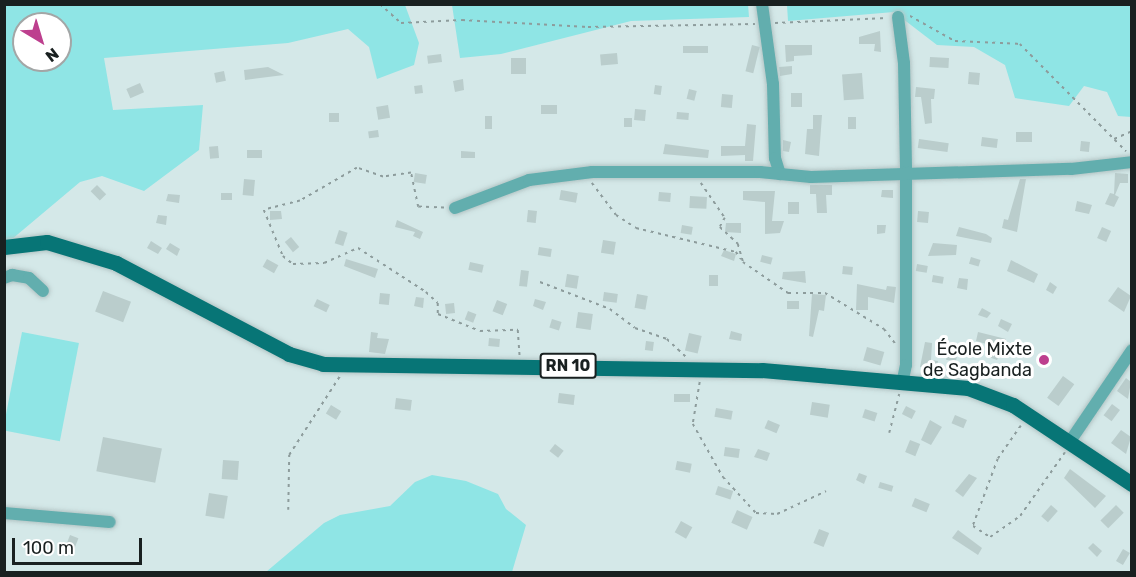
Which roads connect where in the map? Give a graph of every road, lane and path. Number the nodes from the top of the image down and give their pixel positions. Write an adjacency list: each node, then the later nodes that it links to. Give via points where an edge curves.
1 (762, 4): 8 (street, via 773,84 775,158)
2 (898, 17): 7 (street, via 904,63)
3 (1131, 131): 4 (path)
4 (1114, 139)
5 (1131, 162): 7 (street, via 1071,169)
6 (694, 172): 8 (street); 10 (street, via 557,175 506,187); 12 (path, via 725,218 720,227 738,244)
7 (906, 172): 8 (street, via 811,177); 17 (street)
8 (780, 174)
9 (590, 181): 12 (path, via 616,215 636,228 736,252)
10 (455, 208): 19 (path, via 418,207 411,173 383,177 357,168 300,201 264,210 283,256 293,264 324,263 358,248 426,292 438,303 438,314 480,331 518,330)
11 (4, 247): 18 (main road, RN 10, via 47,242 116,263 289,354 308,361)
12 (743, 262): 17 (path, via 788,293 825,293 884,329)
13 (4, 278): 15 (street, via 29,278)
14 (540, 282): 20 (path, via 610,309 636,328 667,339)
15 (43, 291)
16 (1131, 350): 24 (street)
17 (906, 357): 21 (street)
18 (348, 365): 19 (main road, RN 10); 27 (path, via 289,455)
19 (520, 365): 20 (main road, RN 10)
20 (703, 368): 21 (main road, RN 10); 26 (path, via 693,424 723,477 756,513 777,514)
21 (902, 384): 22 (main road, RN 10, via 968,388 993,395); 23 (path)
22 (1029, 415): 24 (main road, RN 10); 24 (path, via 998,459 973,526 990,537 1020,516)
23 (889, 433)
24 (1069, 443): 25 (main road, RN 10)
25 (1131, 484)
26 (826, 491)
27 (288, 510)
28 (4, 513): 29 (street)
29 (110, 522)

